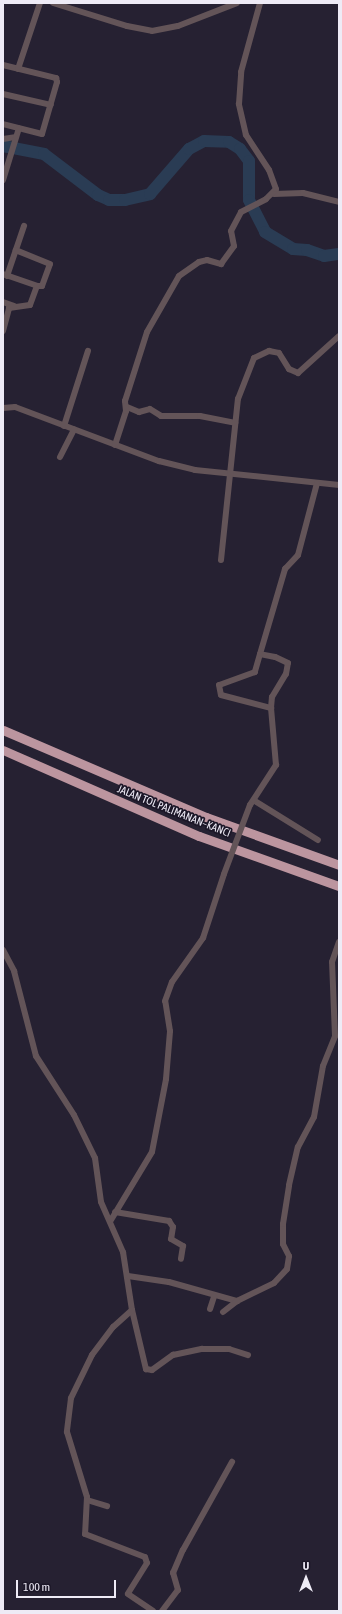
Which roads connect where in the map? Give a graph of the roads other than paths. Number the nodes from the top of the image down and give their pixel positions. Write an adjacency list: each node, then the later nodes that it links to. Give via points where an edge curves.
1 (40, 3): 6 (street)
2 (53, 3): 3 (street, via 152,31 178,26)
3 (237, 3)
4 (260, 3): 14 (street, via 241,72 239,104 246,135 275,182)
5 (3, 65): 6 (street)
6 (18, 68): 8 (street, via 57,79)
7 (3, 94): 8 (street)
8 (50, 105): 10 (street, via 42,134)
9 (3, 124): 10 (street)
10 (19, 128): 12 (street)
11 (3, 138): 12 (street)
12 (15, 139): 13 (street)
13 (3, 180)
14 (274, 194): 15 (street, via 303,194); 25 (street, via 245,208 231,231 234,246 230,256 220,266 207,260 192,265 181,274 153,318 125,401)
15 (339, 202)
16 (24, 226): 17 (street)
17 (16, 250): 18 (street); 19 (street, via 50,263 42,286)
18 (5, 275): 19 (street)
19 (37, 286): 21 (street, via 30,305)
20 (3, 302): 21 (street)
21 (14, 306): 22 (street, via 9,308)
22 (3, 331)
23 (339, 336): 27 (street, via 298,372 289,369 279,353 269,351 254,358 241,385)
24 (88, 351): 28 (street)
25 (126, 407): 27 (street, via 139,412 150,409 161,416 200,416); 30 (street)
26 (3, 408): 28 (street, via 15,407)
27 (235, 423): 32 (street)
28 (64, 426): 29 (street)
29 (74, 429): 30 (street); 31 (street)
30 (115, 445): 32 (street, via 159,461)
31 (60, 457)
32 (229, 475): 33 (street); 35 (street)
33 (316, 483): 34 (street); 36 (street, via 298,555 285,569)
34 (339, 485)
35 (221, 560)
36 (260, 654): 37 (street, via 288,663 286,674 272,696); 37 (street, via 255,672 221,683 218,691 221,695)
37 (271, 708): 40 (street, via 276,766)
38 (3, 730): 42 (highway, JALAN TOL PALIMANAN–KANCI, via 206,817)
39 (3, 750): 43 (highway, JALAN TOL PALIMANAN–KANCI, via 199,836)
40 (252, 803): 41 (street); 46 (street, bridge, via 224,874 203,938 172,982 167,995 169,1052 157,1133 152,1152)
41 (318, 840)
42 (339, 865)
43 (339, 886)
44 (339, 942): 51 (street, via 332,962 335,1036 322,1071 314,1116 298,1147 289,1185 283,1224 283,1244 289,1256 287,1269 274,1284)
45 (3, 950): 47 (street, via 14,971 36,1056 88,1139 95,1158 101,1202)
46 (115, 1212): 47 (street); 48 (street, via 170,1222 173,1227 171,1239 183,1246)
47 (111, 1220): 49 (street, via 123,1252)
48 (181, 1259)
49 (128, 1276): 50 (street, via 169,1282); 53 (street)
50 (214, 1297): 51 (street); 52 (street)
51 (237, 1301): 54 (street)
52 (210, 1309)
53 (132, 1310): 55 (street, via 149,1370 173,1355 202,1349 229,1349); 57 (street, via 113,1327 92,1355 70,1404 67,1432)
54 (224, 1312)
55 (248, 1355)
56 (232, 1462): 60 (street, via 183,1550 173,1573 178,1590)
57 (88, 1500): 58 (street); 59 (street, via 85,1534 147,1560 128,1594)
58 (107, 1506)
59 (153, 1611)
60 (162, 1611)

